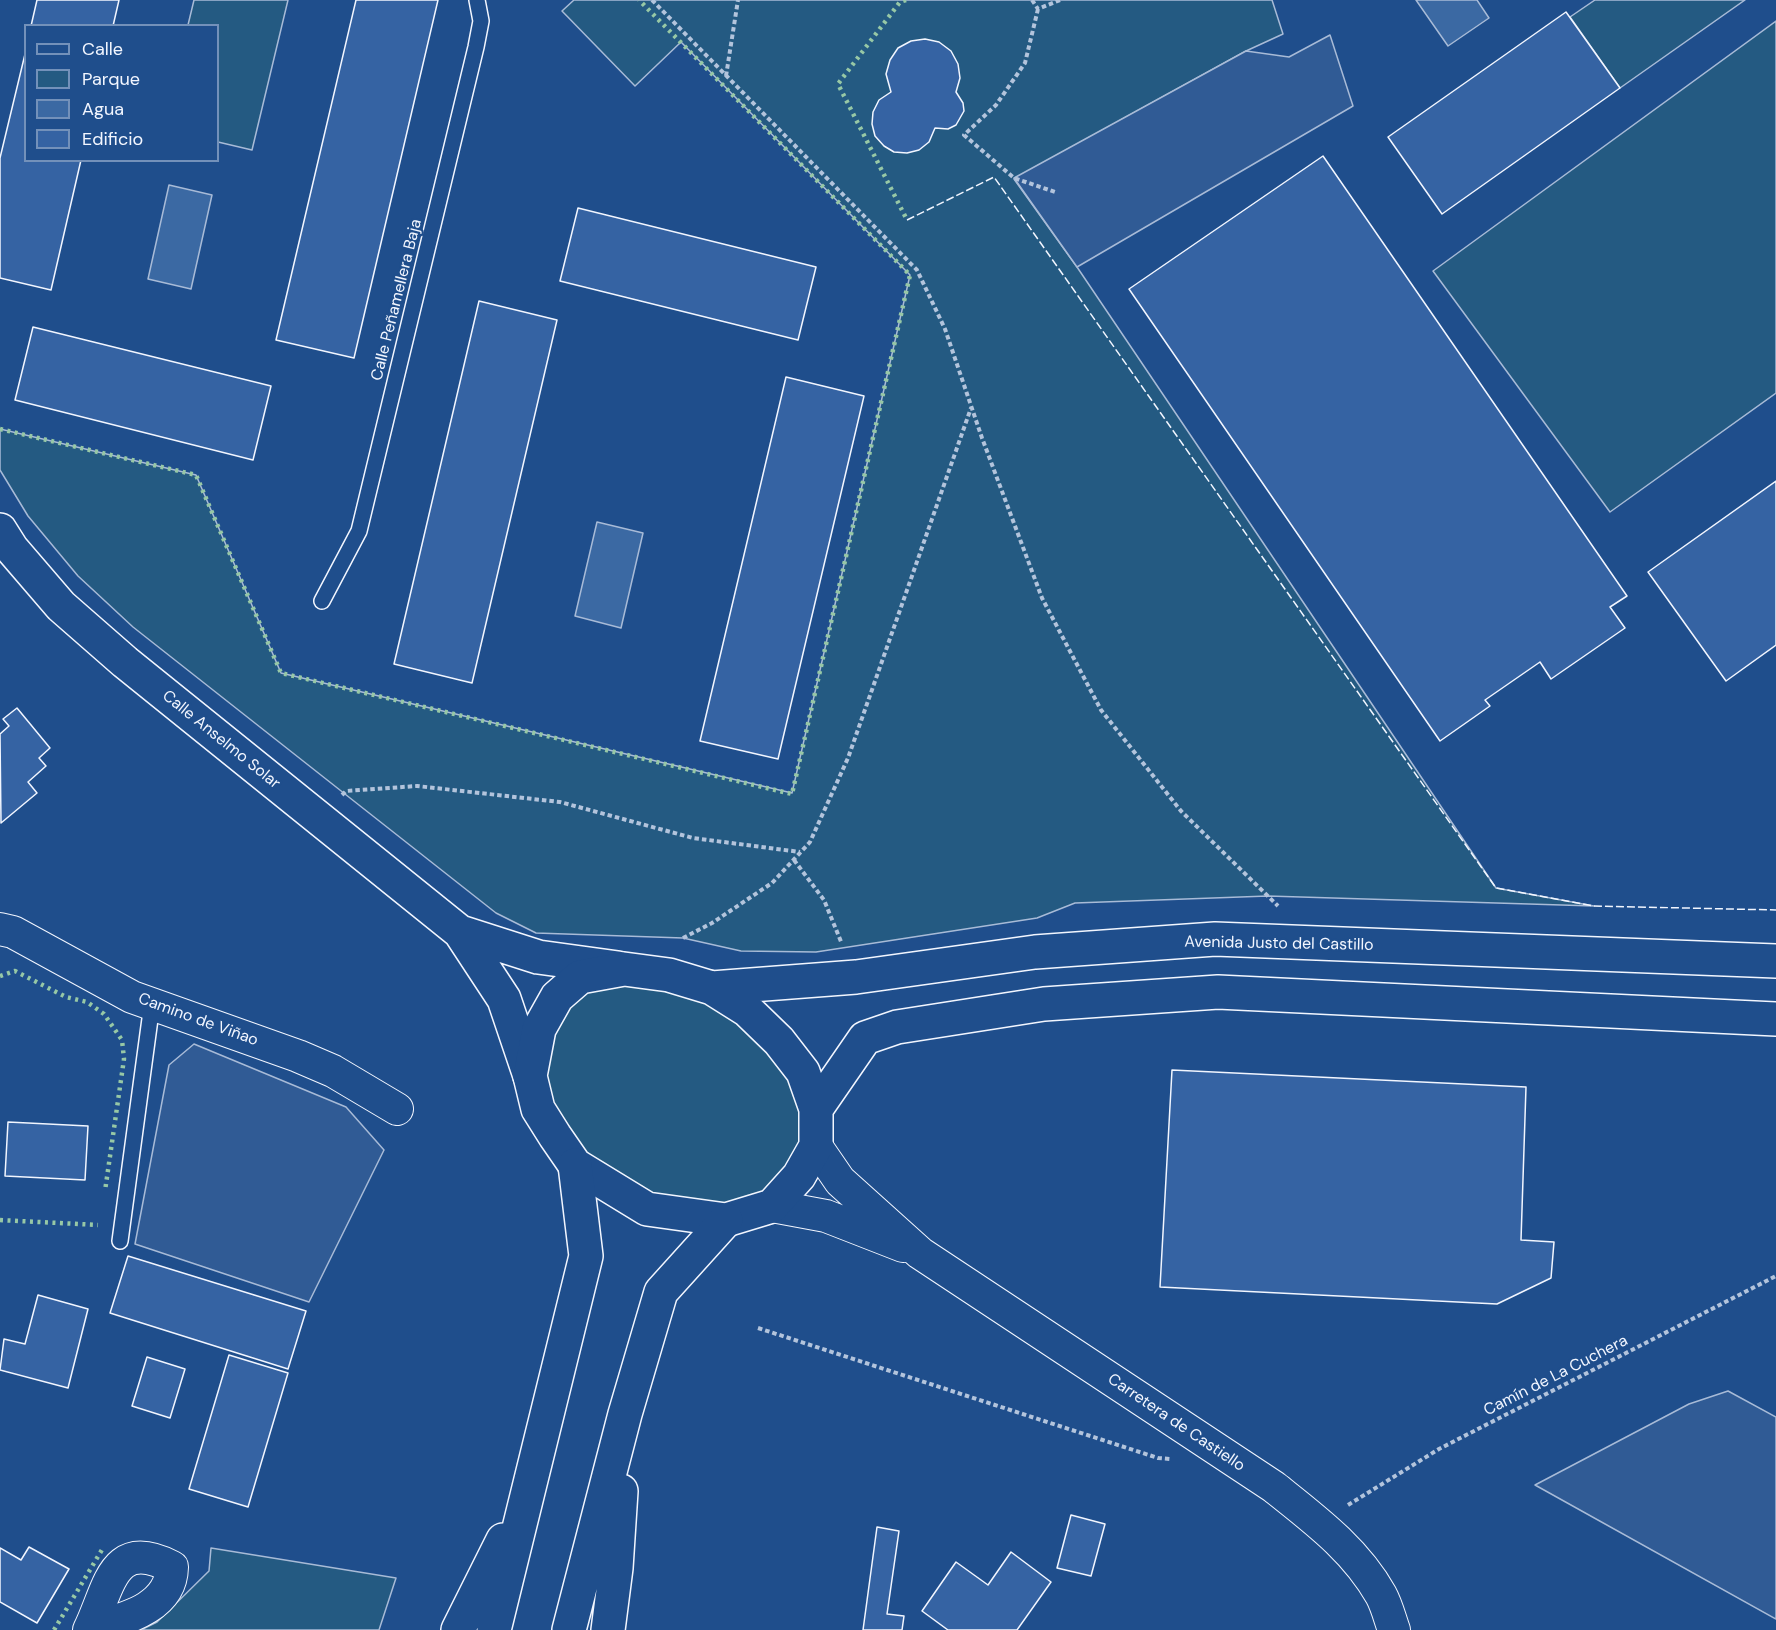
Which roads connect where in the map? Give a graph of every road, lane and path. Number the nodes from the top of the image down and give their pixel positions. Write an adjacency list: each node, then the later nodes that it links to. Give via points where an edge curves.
1 (477, 0): 11 (lane, Calle Peñamellera Baja, via 481,21 476,47 359,531)
2 (652, 0): 7 (path)
3 (738, 0): 7 (path)
4 (1032, 0): 6 (path)
5 (1060, 0): 6 (path)
6 (1038, 9): 8 (path, via 1025,63 996,105 964,135 1014,178)
7 (726, 76): 9 (path, via 917,270 945,329)
8 (1056, 192)
9 (971, 408): 13 (path, via 848,758 810,842); 15 (path, via 1042,598 1101,710 1181,811)
10 (0, 530): 17 (main road, Calle Anselmo Solar, via 61,606 117,655)
11 (322, 601)
12 (336, 800): 13 (path, via 346,791 428,787 560,802 693,838)
13 (801, 852): 14 (path)
14 (794, 860): 18 (path, via 772,883); 21 (path, via 824,900)
15 (1279, 907)
16 (0, 929): 23 (street, Camino de Viñao, via 13,932)
17 (460, 932): 20 (main road, Calle Anselmo Solar, via 538,957); 25 (main road, Calle Anselmo Solar, via 504,999)
18 (683, 938)
19 (1776, 961): 21 (main road, Avenida Justo del Castillo, via 1215,939 1035,952)
20 (624, 969): 22 (main road, Calle Anselmo Solar, via 669,975); 25 (main road, via 580,977 557,997 539,1029)
21 (856, 977): 22 (main road, Avenida Justo del Castillo)
22 (712, 988): 27 (main road, via 747,1010 779,1041 802,1072)
23 (152, 1004): 26 (street, Camino de Viñao, via 298,1056 333,1071); 32 (lane)
24 (1776, 1019): 27 (main road, via 1218,992 1044,1004 897,1027 865,1038)
25 (530, 1076): 29 (main road, Calle Anselmo Solar, via 538,1109)
26 (397, 1109)
27 (816, 1109): 28 (main road)
28 (816, 1146): 30 (main road, via 799,1176); 33 (street, Carretera de Castiello, via 840,1181)
29 (575, 1165): 31 (main road, via 647,1209); 38 (main road, via 586,1256)
30 (772, 1206): 31 (main road); 33 (street, Carretera de Castiello, via 826,1216)
31 (726, 1220): 36 (main road, via 661,1292)
32 (120, 1241)
33 (920, 1253): 44 (street, Carretera de Castiello, via 1274,1487 1319,1522 1347,1548 1381,1596)
34 (1776, 1276): 39 (path, Camín de La Cuchera, via 1439,1449)
35 (758, 1328): 37 (path, via 1158,1458)
36 (626, 1414): 42 (main road); 43 (main road)
37 (1182, 1460)
38 (532, 1482): 40 (main road); 41 (main road)
39 (1351, 1503)
40 (458, 1630)
41 (494, 1630)
42 (569, 1630)
43 (608, 1630)
44 (1394, 1630)

